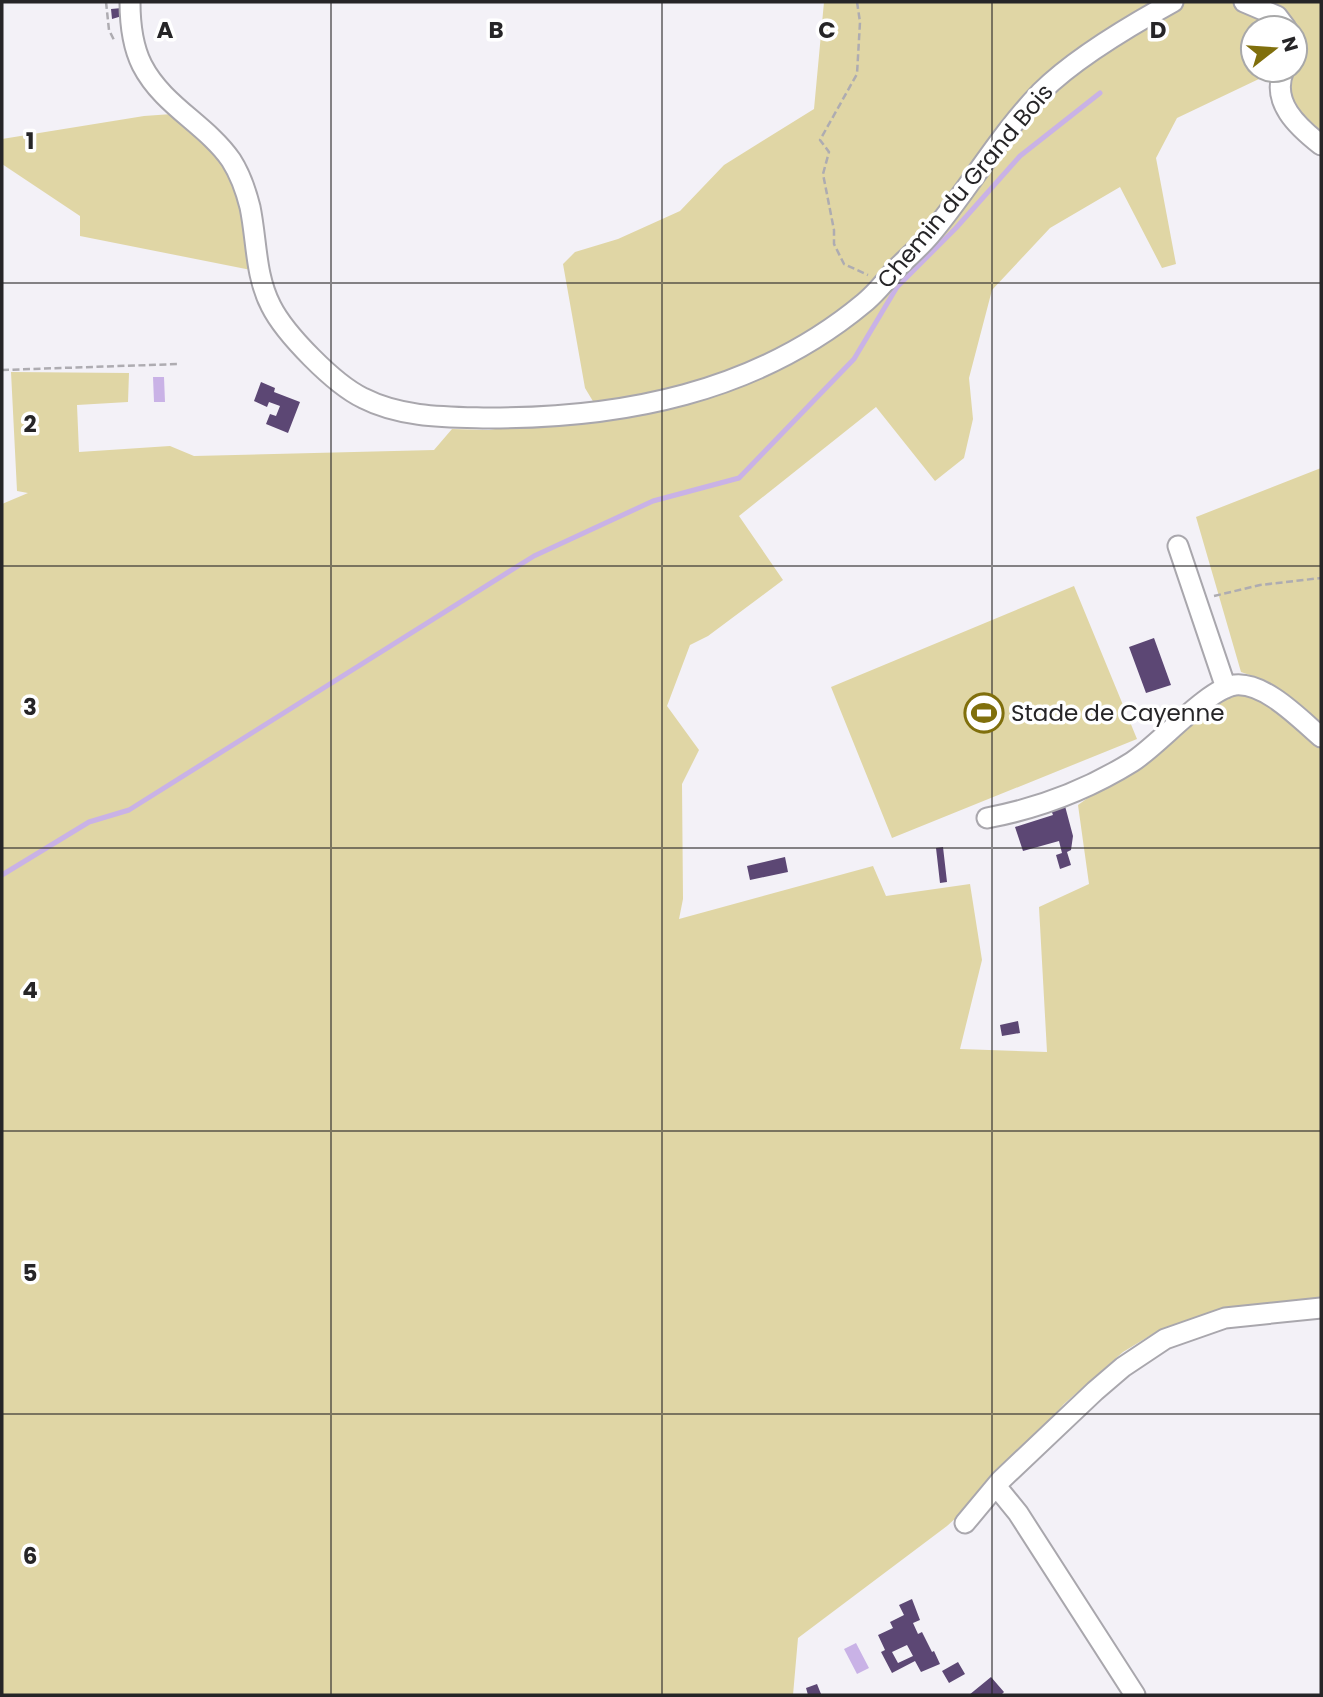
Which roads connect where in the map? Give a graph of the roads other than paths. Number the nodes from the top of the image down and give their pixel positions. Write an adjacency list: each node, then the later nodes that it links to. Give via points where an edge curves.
1 (130, 2): 2 (street, Chemin du Grand Bois, via 131,35 152,82 218,145 237,172 250,208 258,268 272,308 312,357 361,397 435,418 526,418 672,400 801,348 866,302 930,234 1044,89)
2 (1173, 2)
3 (1244, 2): 4 (street)
4 (1272, 14)
5 (1281, 84): 6 (street, via 1282,98 1293,121)
6 (1321, 145)
7 (1178, 546): 8 (street)
8 (1226, 688): 9 (street, via 1250,686 1264,692); 10 (street, via 1104,778 1041,806)
9 (1321, 737)
10 (988, 818)
11 (1321, 1308): 12 (street, via 1225,1318 1165,1339 1123,1367)
12 (996, 1486): 13 (street); 14 (street)
13 (964, 1524)
14 (1135, 1695)

